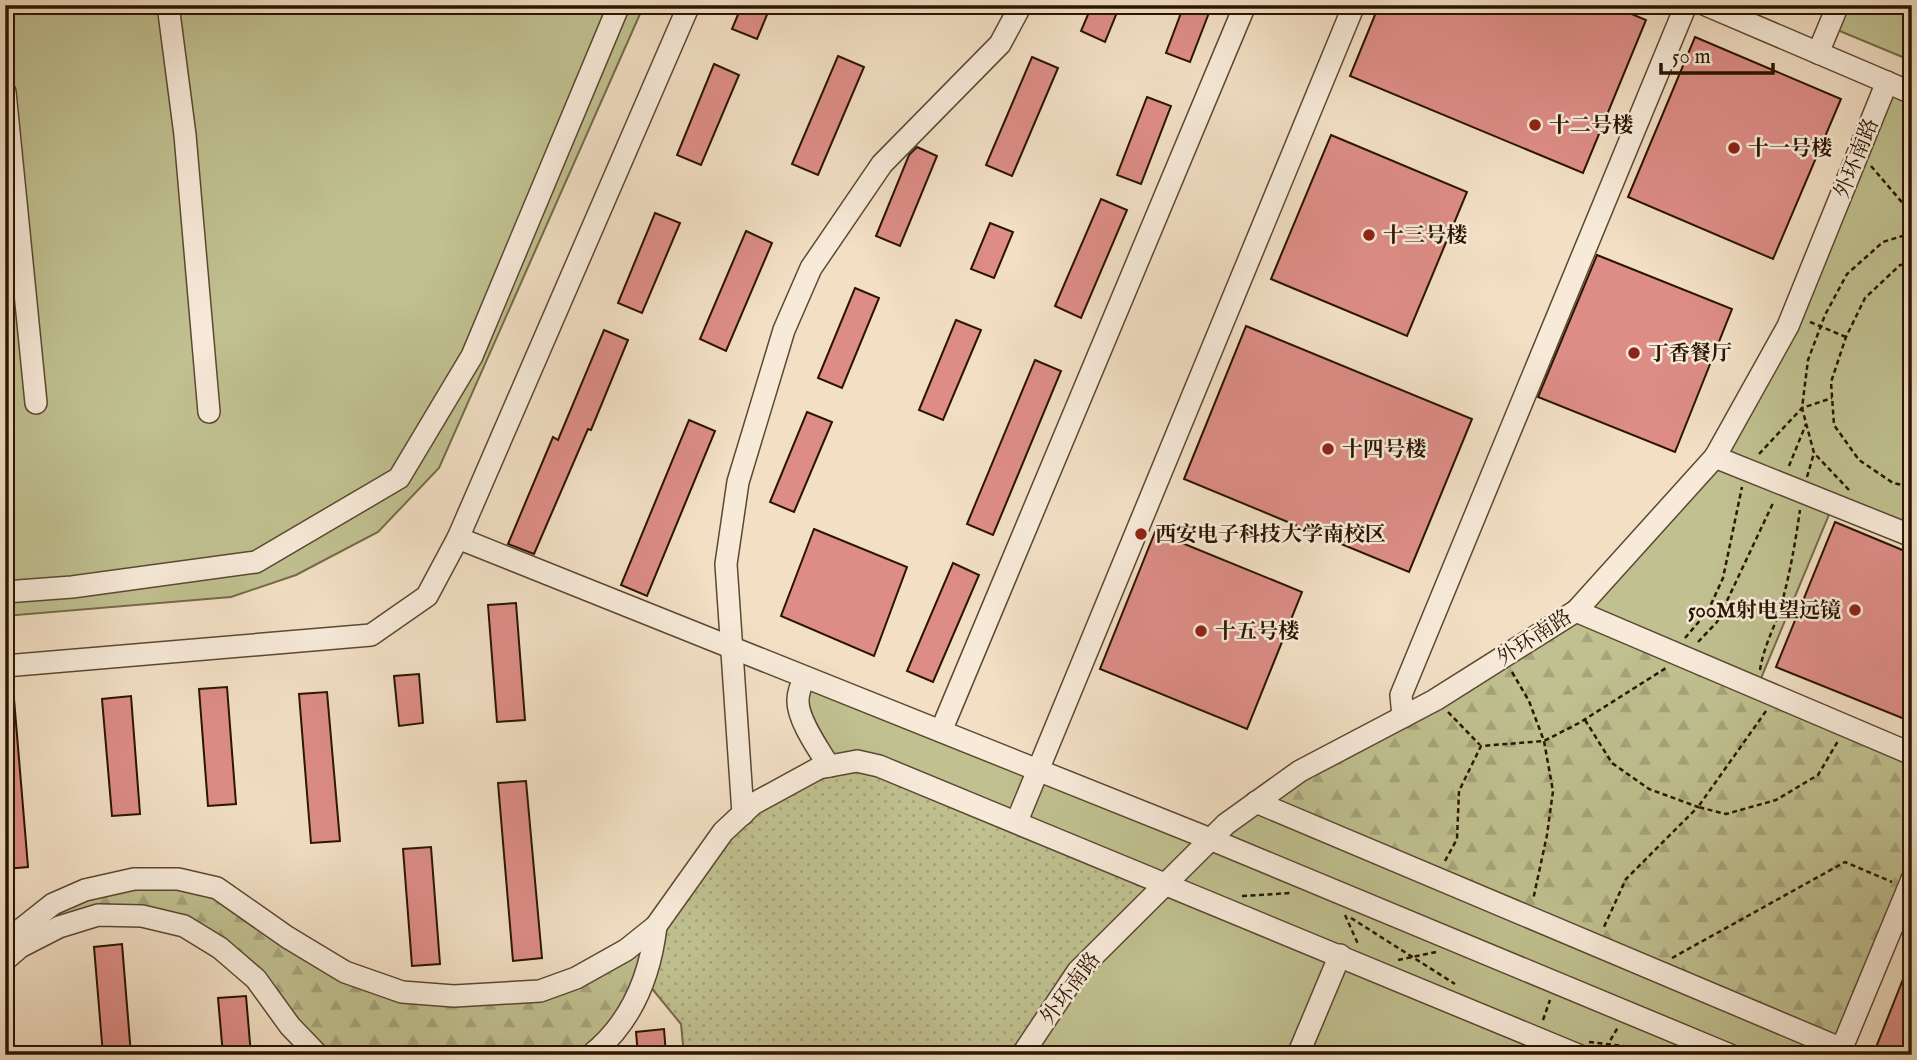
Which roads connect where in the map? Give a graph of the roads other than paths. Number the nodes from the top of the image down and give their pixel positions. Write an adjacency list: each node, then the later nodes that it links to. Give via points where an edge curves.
1 (168, 5): 15 (street, via 185,135)
2 (619, 5): 19 (street, via 472,356 399,478 256,562)
3 (689, 5): 18 (street)
4 (1021, 5): 21 (street, via 1000,44 882,164 811,268 784,330 738,482 726,564)
5 (1245, 5): 25 (street)
6 (1354, 5): 28 (street)
7 (1686, 5): 24 (street, via 1401,695)
8 (1706, 5): 10 (street)
9 (1838, 5): 10 (street)
10 (1818, 52): 11 (street)
11 (1887, 82): 13 (street); 16 (street, 外环南路, via 1792,316)
12 (5, 92): 14 (street)
13 (1912, 93)
14 (36, 403)
15 (209, 412)
16 (1716, 457): 17 (street); 20 (street, 外环南路)
17 (1912, 536)
18 (458, 538): 21 (street); 22 (street, via 427,596 371,635)
19 (5, 592)
20 (1576, 611): 24 (street, 外环南路); 26 (street)
21 (731, 649): 23 (street); 30 (street)
22 (5, 666)
23 (805, 678): 25 (street); 27 (street, via 797,702)
24 (1403, 717): 29 (street, 外环南路, via 1300,771)
25 (941, 731): 28 (street)
26 (1912, 754)
27 (829, 766): 30 (street, via 786,785); 31 (street, via 857,761 879,766)
28 (1039, 771): 31 (street); 32 (street)
29 (1256, 802): 32 (street, 外环南路); 41 (street)
30 (743, 814): 35 (street, via 723,832)
31 (1017, 821): 33 (street)
32 (1210, 839): 33 (street, 外环南路); 47 (street)
33 (1166, 883): 37 (street); 45 (street, 外环南路, via 1078,971)
34 (1910, 884): 41 (street)
35 (656, 926): 36 (street, via 626,950 576,978 540,991 454,996 402,992 345,972 217,888 178,879 134,879 85,890 53,904); 44 (street, via 652,955 629,1014)
36 (5, 942)
37 (1340, 955): 40 (street); 46 (street)
38 (5, 960): 39 (street, via 59,927 98,915 142,916 184,926 220,948 256,979)
39 (295, 1033): 42 (street); 43 (street)
40 (1581, 1048)
41 (1840, 1052)
42 (297, 1055)
43 (318, 1055)
44 (591, 1055)
45 (1022, 1055)
46 (1298, 1055)
47 (1730, 1055)

